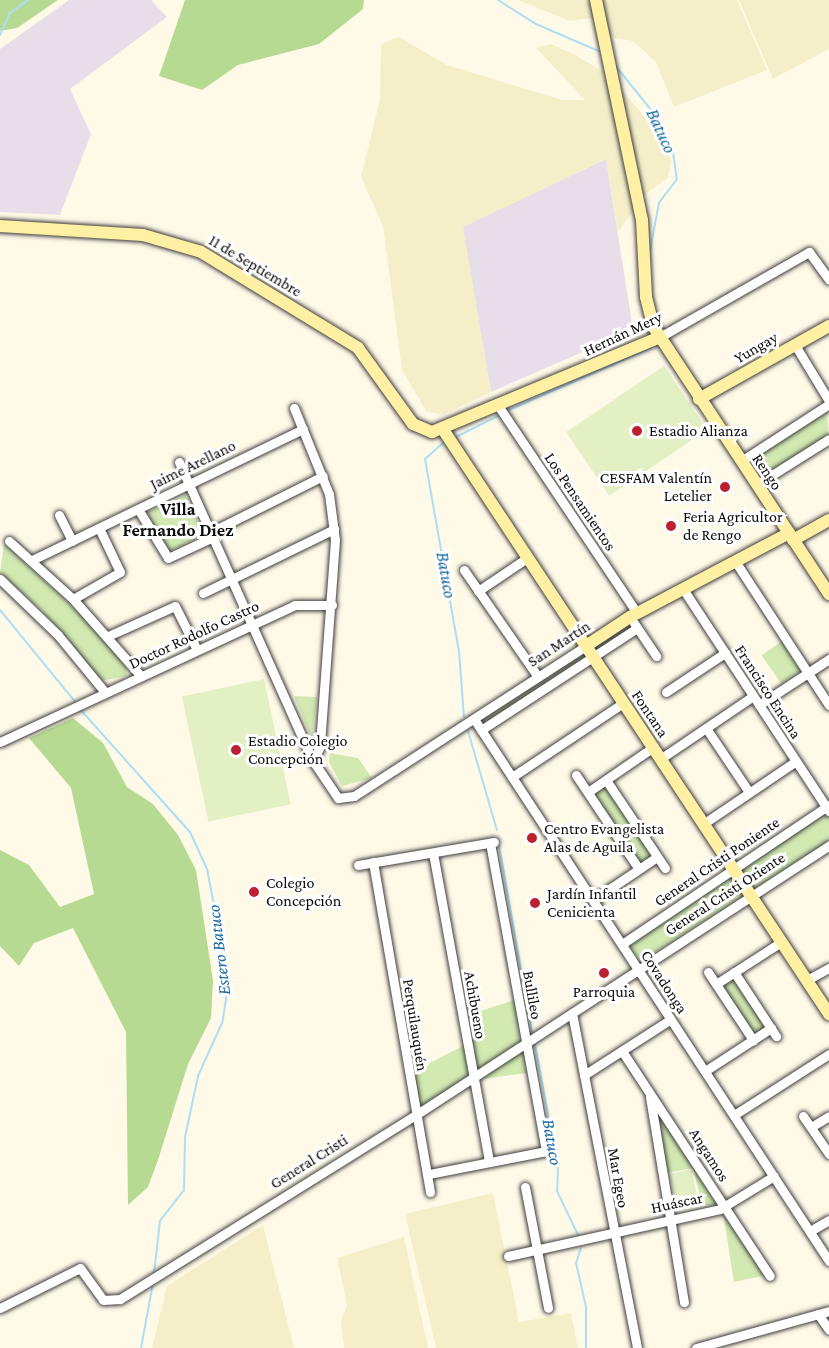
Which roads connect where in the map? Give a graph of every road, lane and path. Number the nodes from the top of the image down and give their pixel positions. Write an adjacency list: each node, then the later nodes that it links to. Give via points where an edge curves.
1 (596, 0): 5 (street, Rengo, via 638,198 646,297)
2 (0, 226): 12 (street, 11 de Septiembre, via 143,235 195,249 358,348 413,424)
3 (829, 280): 5 (street, Hernán Mery, via 809,252)
4 (829, 326): 6 (street, Yungay)
5 (658, 338): 7 (street, Rengo); 9 (street, Hernán Mery)
6 (795, 345): 7 (street, Yungay); 8 (street)
7 (699, 399): 14 (street, Rengo)
8 (829, 402): 14 (street)
9 (500, 407): 12 (street, Hernán Mery); 40 (street, Los Pensamientos)
10 (294, 408): 11 (street)
11 (303, 429): 16 (street); 17 (street, Jaime Arellano)
12 (444, 431): 28 (street, Fontana)
13 (829, 439): 18 (street)
14 (741, 461): 18 (street, Rengo)
15 (178, 462): 17 (street)
16 (323, 476): 23 (street); 24 (street)
17 (189, 484): 19 (street, Jaime Arellano); 24 (street)
18 (756, 485): 25 (street, Rengo)
19 (138, 509): 22 (street, Jaime Arellano); 24 (street, via 168,558)
20 (59, 515): 27 (street)
21 (829, 520): 25 (street, San Martín)
22 (99, 528): 27 (street, Jaime Arellano); 38 (street, via 118,576)
23 (334, 529): 33 (street); 39 (street)
24 (212, 535): 33 (street)
25 (791, 536): 30 (street, San Martín); 37 (street, Rengo)
26 (9, 541): 29 (street)
27 (72, 541): 29 (street, Jaime Arellano)
28 (527, 558): 35 (street); 45 (street, Fontana)
29 (32, 560): 38 (street)
30 (735, 561): 34 (street, San Martín); 49 (street)
31 (464, 570): 35 (street)
32 (0, 579): 52 (street, via 58,635)
33 (232, 579): 36 (street); 41 (street)
34 (683, 589): 40 (street, San Martín); 46 (street, Francisco Encina)
35 (478, 591): 51 (street)
36 (203, 593)
37 (829, 594)
38 (73, 599): 43 (street)
39 (332, 605): 41 (street, Doctor Rodolfo Castro, via 301,603); 64 (street, via 320,746)
40 (633, 615): 42 (street, Los Pensamientos); 45 (street, San Martín)
41 (252, 624): 44 (street, Doctor Rodolfo Castro); 64 (street)
42 (638, 628): 45 (street, San Martín); 47 (street, Los Pensamientos)
43 (108, 636): 44 (street, via 175,606); 50 (street)
44 (197, 650): 50 (street, Doctor Rodolfo Castro)
45 (589, 651): 51 (street, San Martín); 55 (street, Fontana); 60 (street, San Martín)
46 (725, 652): 53 (street); 54 (street, Francisco Encina)
47 (656, 656)
48 (829, 659): 49 (street)
49 (808, 672): 56 (street); 57 (street)
50 (141, 676): 52 (street, Doctor Rodolfo Castro)
51 (538, 677): 58 (street, San Martín)
52 (104, 691): 61 (street, Doctor Rodolfo Castro)
53 (666, 692)
54 (753, 696): 56 (street, Francisco Encina); 59 (street)
55 (622, 703): 62 (street, Fontana); 67 (street)
56 (759, 705): 65 (street, Francisco Encina)
57 (829, 705)
58 (474, 719): 60 (street, Covadonga); 64 (street, San Martín, via 354,796 342,799 330,794)
59 (706, 728): 63 (street); 70 (street)
60 (482, 730): 67 (street, Covadonga)
61 (0, 742)
62 (652, 748): 63 (street, Fontana); 68 (street)
63 (660, 759): 72 (street, Fontana)
64 (313, 761)
65 (796, 761): 70 (street); 71 (street, Francisco Encina)
66 (576, 775): 69 (street)
67 (512, 777): 82 (street, Covadonga)
68 (606, 780): 69 (street); 75 (street)
69 (588, 792): 78 (street)
70 (749, 792): 72 (street)
71 (828, 808): 80 (street, General Cristi Poniente)
72 (703, 824): 80 (street, Fontana)
73 (829, 845): 81 (street, General Cristi Oriente)
74 (433, 853): 76 (street); 95 (street, Bullileo, via 493,843); 100 (street, Achibueno)
75 (657, 857): 78 (street); 79 (street)
76 (373, 862): 77 (street); 103 (street, Perquilauquén)
77 (358, 865)
78 (639, 868): 82 (street)
79 (665, 868)
80 (734, 870): 81 (street, Fontana); 84 (street, General Cristi Poniente)
81 (750, 894): 83 (street, Fontana); 86 (street, General Cristi Oriente)
82 (593, 900): 84 (street, Covadonga)
83 (781, 942): 88 (street); 89 (street, Fontana)
84 (622, 944): 86 (street, Covadonga)
85 (829, 968): 89 (street)
86 (638, 969): 91 (street, General Cristi); 93 (street, Covadonga)
87 (708, 972): 90 (street)
88 (734, 972): 90 (street); 94 (street, via 774,1032)
89 (807, 980): 92 (street, Fontana)
90 (716, 984): 94 (street)
91 (572, 1013): 95 (street, General Cristi); 99 (street, Mar Egeo)
92 (829, 1014)
93 (671, 1019): 96 (street); 98 (street, Covadonga)
94 (753, 1040): 98 (street)
95 (525, 1043): 100 (street, General Cristi); 108 (street, Bullileo, via 546,1151)
96 (622, 1051): 99 (street); 101 (street, Angamos)
97 (829, 1054): 102 (street)
98 (705, 1071): 102 (street, Covadonga)
99 (584, 1075): 117 (street, Mar Egeo)
100 (472, 1079): 103 (street, General Cristi); 108 (street, Achibueno)
101 (649, 1092): 113 (street, Angamos); 114 (street)
102 (734, 1115): 110 (street, Covadonga)
103 (414, 1116): 109 (street, Perquilauquén); 123 (street, General Cristi, via 148,1281 107,1302 89,1275 76,1268)
104 (803, 1116): 106 (street)
105 (829, 1116): 106 (street)
106 (811, 1127): 107 (street)
107 (829, 1154)
108 (489, 1162): 109 (street)
109 (429, 1174): 112 (street, Perquilauquén)
110 (774, 1176): 113 (street, Huáscar); 116 (street, Covadonga)
111 (525, 1186): 118 (street)
112 (430, 1192)
113 (725, 1207): 114 (street, Huáscar); 121 (street, Angamos)
114 (670, 1220): 117 (street, Huáscar); 122 (street)
115 (829, 1220): 116 (street)
116 (810, 1231): 120 (street, Covadonga)
117 (612, 1232): 118 (street, Huáscar); 128 (street, Mar Egeo)
118 (537, 1251): 119 (street, Huáscar); 124 (street)
119 (508, 1256)
120 (829, 1261)
121 (770, 1276)
122 (684, 1302)
123 (0, 1308)
124 (548, 1308)
125 (829, 1311): 126 (street)
126 (818, 1314): 127 (street); 129 (street)
127 (829, 1330)
128 (637, 1348)
129 (696, 1348)

